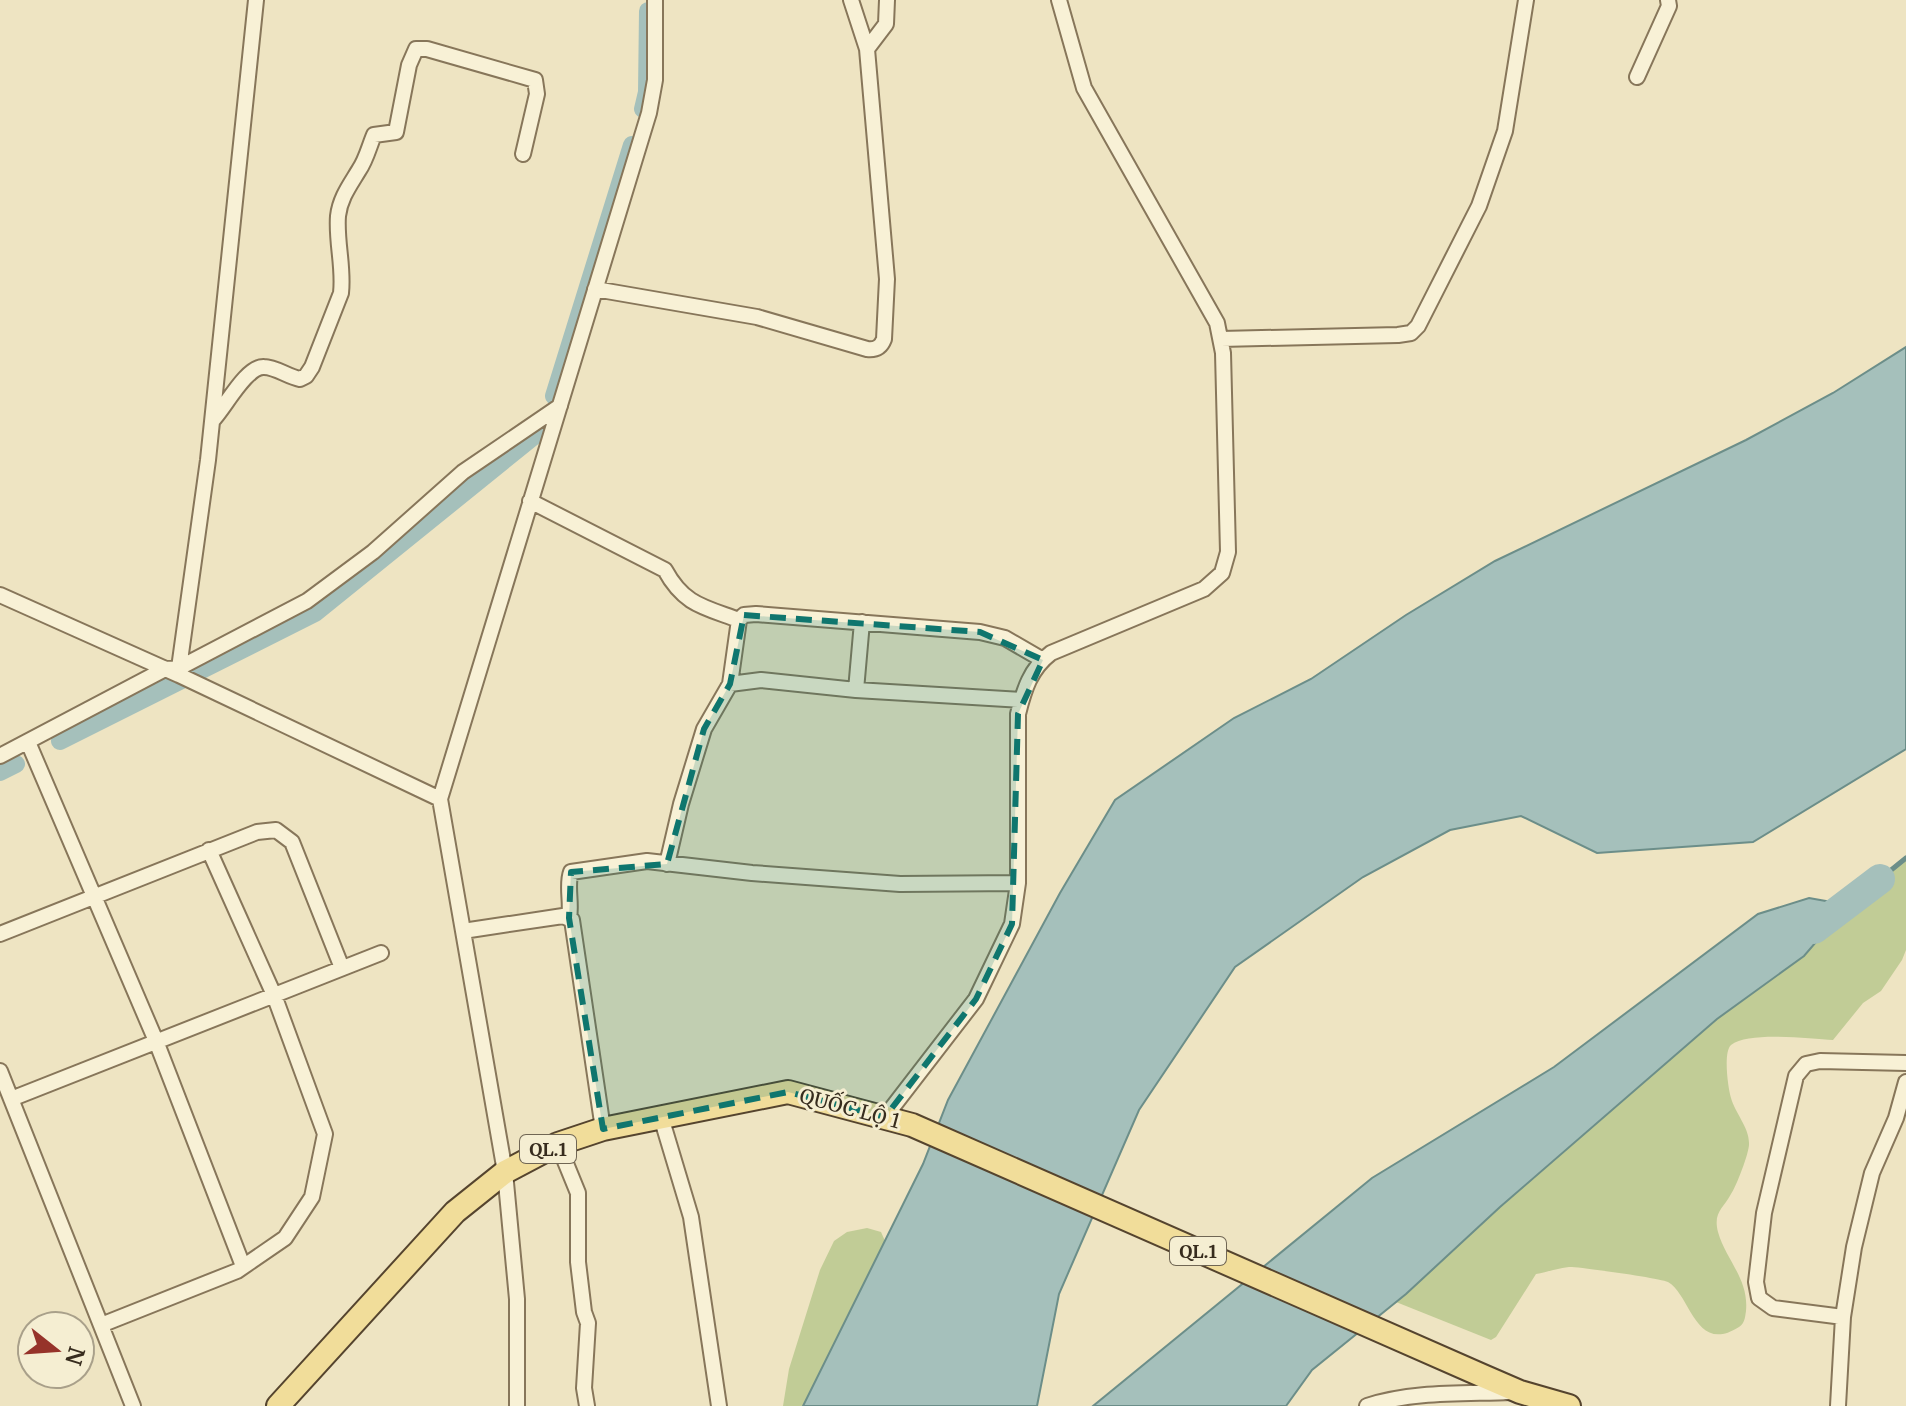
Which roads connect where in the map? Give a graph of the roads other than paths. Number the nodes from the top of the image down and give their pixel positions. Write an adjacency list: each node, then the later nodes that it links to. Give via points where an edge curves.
1 (256, 0): 14 (street)
2 (655, 0): 11 (street, via 654,92)
3 (851, 0): 8 (street)
4 (887, 0): 8 (street, via 886,24)
5 (1059, 0): 12 (street, via 1084,88 1208,304)
6 (1526, 0): 12 (street, via 1505,131 1479,206 1418,326 1398,335)
7 (1668, 0): 9 (street)
8 (867, 49): 11 (street, via 887,279 881,346 867,349 757,317)
9 (1637, 77)
10 (523, 154): 14 (street, via 537,94 535,80 416,49 396,132 374,135 342,200 337,243 341,293 312,367 300,379 259,367 247,374)
11 (595, 289): 13 (street)
12 (1221, 339): 19 (street, via 1228,552 1222,573 1204,589)
13 (560, 406): 15 (street); 20 (street, via 463,472 373,552 307,601)
14 (212, 421): 20 (street)
15 (530, 501): 17 (street, via 665,570 689,601); 26 (street)
16 (0, 595): 20 (street)
17 (739, 620): 18 (street, via 756,614); 21 (street)
18 (862, 622): 19 (street, via 992,634); 22 (street)
19 (1043, 660): 23 (street)
20 (178, 674): 24 (street); 26 (street)
21 (730, 684): 22 (street, via 761,680); 28 (street, via 704,729)
22 (856, 690): 23 (street)
23 (1021, 700): 29 (street)
24 (28, 742): 25 (street); 30 (street)
25 (0, 756)
26 (440, 799): 32 (street)
27 (209, 850): 30 (street); 35 (street, via 276,830 292,842); 36 (street)
28 (667, 864): 29 (street, via 900,884); 31 (street, via 647,861 571,872)
29 (1018, 883): 43 (street, via 1012,924 976,999)
30 (95, 896): 33 (street); 37 (street)
31 (569, 918): 32 (street); 44 (street)
32 (463, 931): 46 (street)
33 (0, 934)
34 (381, 953): 35 (street)
35 (342, 968): 36 (street)
36 (274, 995): 37 (street); 47 (street, via 325,1134 312,1197 285,1238)
37 (156, 1041): 41 (street); 47 (street)
38 (1906, 1063): 48 (street, via 1820,1061 1806,1064 1796,1076 1764,1213 1759,1298 1773,1308)
39 (0, 1071): 41 (street)
40 (1906, 1082): 48 (street, via 1872,1173)
41 (11, 1099): 49 (street)
42 (661, 1117): 43 (main road, QUỐC LỘ 1 / QL.1, via 788,1092); 44 (main road, QUỐC LỘ 1 / QL.1); 55 (street, via 691,1217)
43 (885, 1117): 50 (main road, QUỐC LỘ 1 / QL.1)
44 (603, 1129): 45 (main road, QUỐC LỘ 1 / QL.1)
45 (558, 1144): 46 (main road, QUỐC LỘ 1 / QL.1); 54 (street, via 578,1193 578,1262 588,1323)
46 (505, 1172): 52 (main road, QUỐC LỘ 1 / QL.1, via 455,1212); 53 (street, via 517,1299)
47 (243, 1266): 49 (street)
48 (1843, 1317): 58 (street)
49 (101, 1325): 51 (street)
50 (1520, 1392): 56 (street, via 1428,1395); 57 (main road, QL.1)
51 (133, 1406)
52 (278, 1406)
53 (517, 1406)
54 (587, 1406)
55 (719, 1406)
56 (1367, 1406)
57 (1569, 1406)
58 (1838, 1406)

